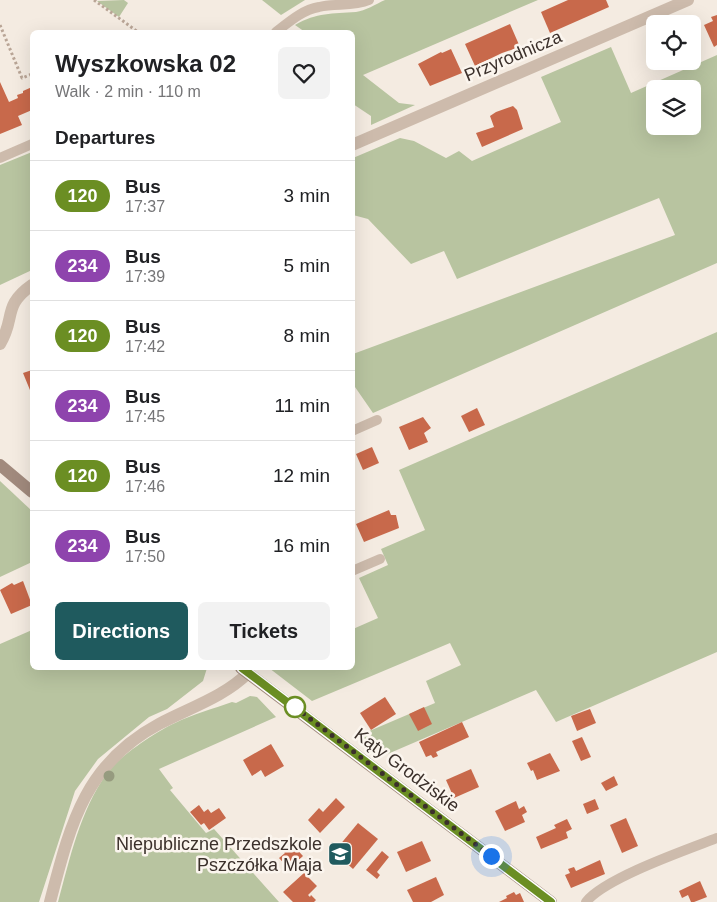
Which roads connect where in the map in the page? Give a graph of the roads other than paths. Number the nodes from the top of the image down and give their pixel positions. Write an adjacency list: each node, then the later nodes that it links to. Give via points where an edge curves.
1 (369, 0): 3 (lane, via 314,8)
2 (688, 0): 4 (street, Przyrodnicza)
3 (279, 30)
4 (355, 144)
5 (30, 145): 6 (lane)
6 (0, 158)
7 (30, 286): 8 (street, via 12,303)
8 (0, 344)
9 (377, 420): 10 (lane)
10 (355, 430)
11 (0, 465): 12 (street)
12 (30, 490)
13 (380, 559): 14 (lane)
14 (355, 570)
15 (244, 670): 17 (street, via 226,690 157,725 109,762 86,794 73,820); 18 (street, Kąty Grodziskie)
16 (717, 838): 19 (lane, via 610,884)
17 (50, 902)
18 (551, 902)
19 (586, 902)

